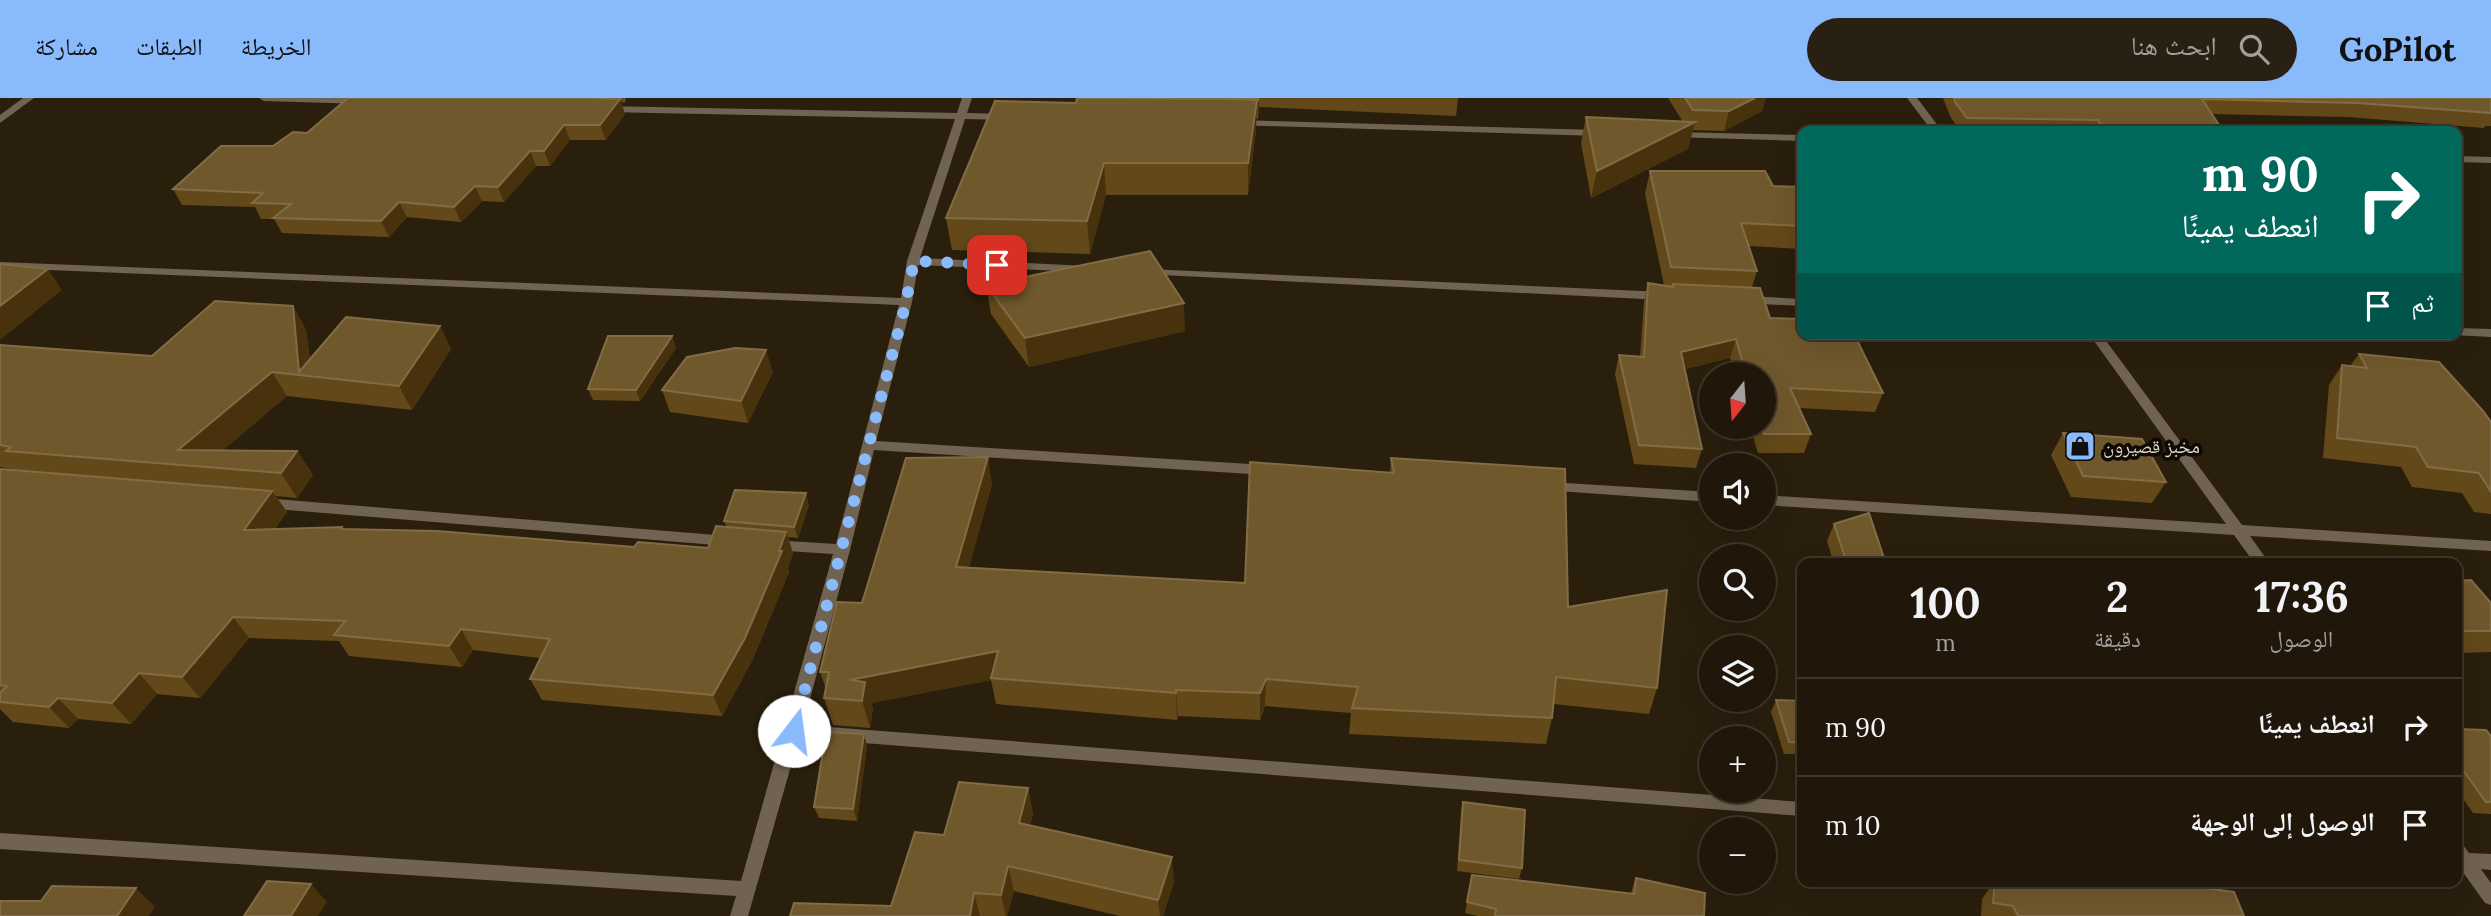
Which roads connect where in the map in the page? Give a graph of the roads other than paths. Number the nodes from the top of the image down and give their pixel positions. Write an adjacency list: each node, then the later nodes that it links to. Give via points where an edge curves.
1 (29, 98): 9 (street)
2 (264, 98): 5 (street)
3 (967, 98): 7 (street)
4 (1912, 98): 11 (street)
5 (375, 102)
6 (597, 109): 7 (street)
7 (962, 116): 8 (street); 17 (street)
8 (1017, 117)
9 (0, 120)
10 (1223, 123): 12 (street)
11 (1933, 126)
12 (1609, 133)
13 (1665, 134): 14 (street)
14 (1797, 138)
15 (2462, 159): 16 (street)
16 (2491, 160)
17 (914, 261): 19 (street); 23 (street)
18 (0, 265): 23 (street)
19 (1094, 269)
20 (1136, 271): 21 (street)
21 (1678, 297)
22 (1733, 300): 24 (street)
23 (906, 302): 28 (street)
24 (1797, 303)
25 (2462, 332): 26 (street)
26 (2491, 333)
27 (2099, 340): 34 (street)
28 (869, 445): 29 (street); 36 (street)
29 (1278, 471)
30 (1533, 486): 31 (street)
31 (1699, 496)
32 (1776, 501): 34 (street)
33 (249, 502): 36 (street)
34 (2239, 529): 35 (street); 37 (street)
35 (2491, 546)
36 (842, 550): 38 (street)
37 (2259, 558)
38 (794, 731): 39 (street); 44 (street)
39 (1797, 809)
40 (0, 841): 44 (street)
41 (2462, 857): 43 (street)
42 (2462, 861): 45 (street)
43 (2491, 862)
44 (748, 889): 46 (street)
45 (2491, 897)
46 (739, 916)

